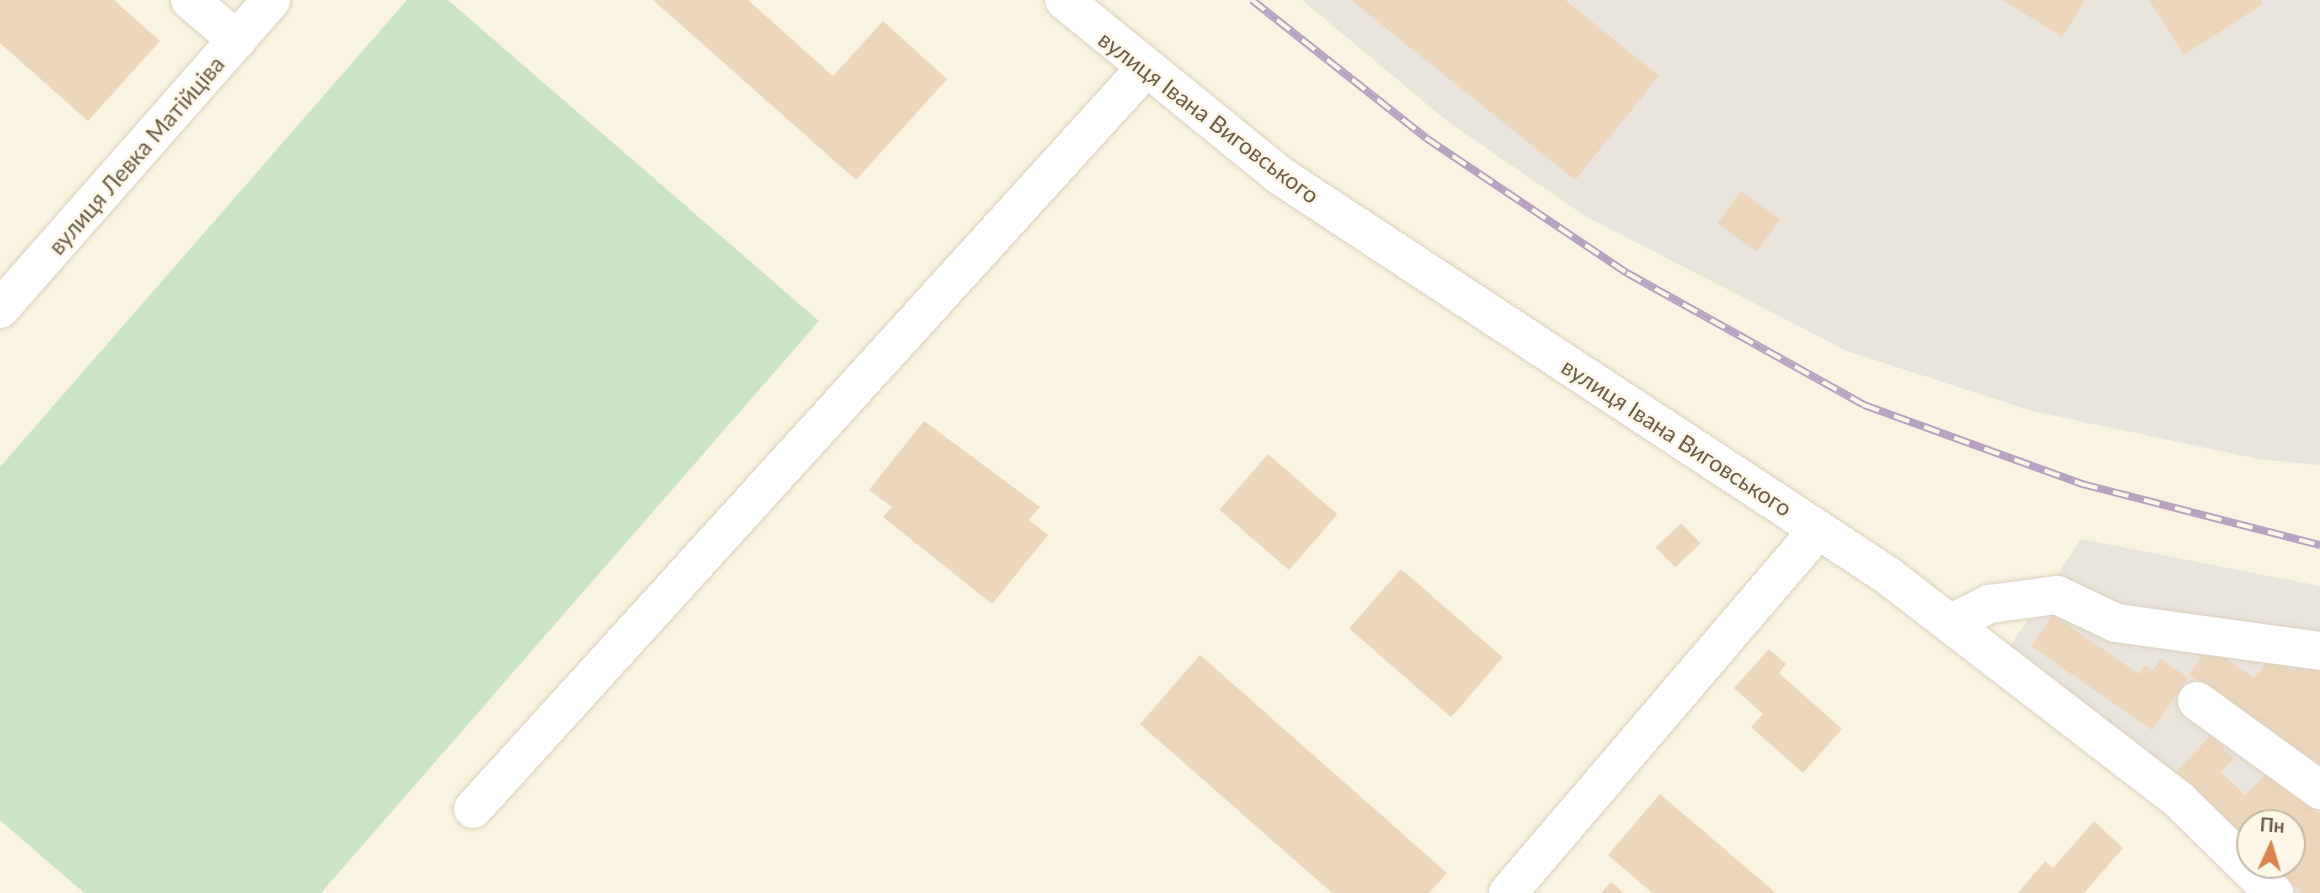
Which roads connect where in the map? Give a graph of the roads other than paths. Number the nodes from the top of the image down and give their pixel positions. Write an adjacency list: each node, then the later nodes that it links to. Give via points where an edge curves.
1 (190, 0): 4 (street)
2 (271, 0): 4 (street, вулиця Левка Матійціва)
3 (1064, 0): 5 (street, вулиця Івана Виговського)
4 (236, 40): 6 (street, вулиця Левка Матійціва)
5 (1144, 69): 7 (street, вулиця Івана Виговського, via 1279,175); 12 (street)
6 (0, 309)
7 (1818, 530): 8 (street, вулиця Івана Виговського); 13 (street)
8 (1952, 623): 9 (street, via 1989,604 2057,595 2116,623); 14 (street, вулиця Івана Виговського, via 2180,801)
9 (2320, 651)
10 (2197, 701): 11 (street)
11 (2320, 790)
12 (473, 809)
13 (1508, 893)
14 (2274, 893)

